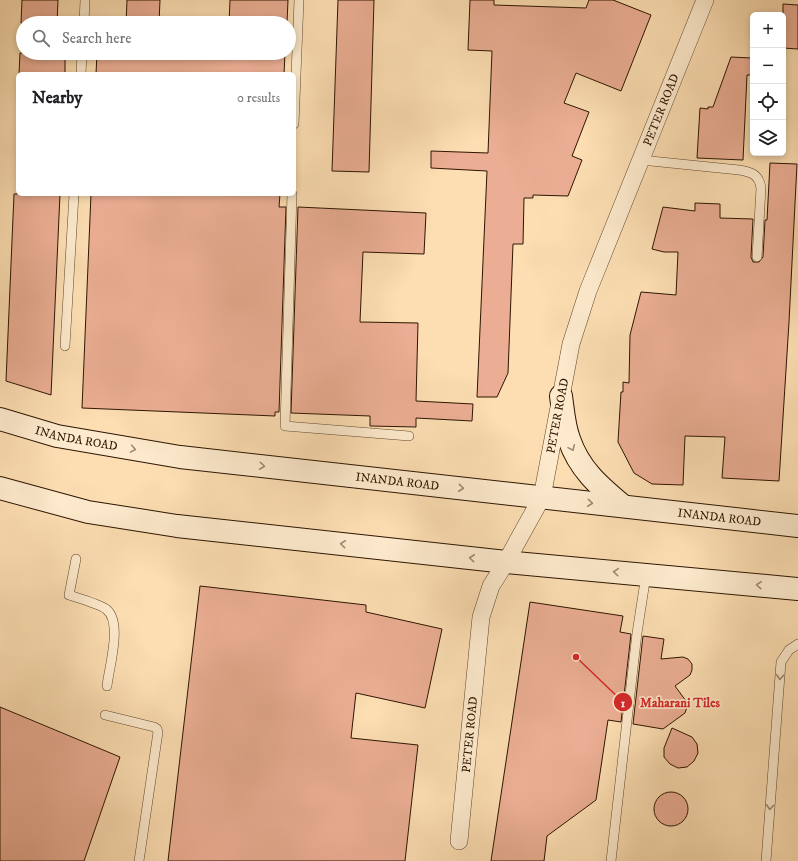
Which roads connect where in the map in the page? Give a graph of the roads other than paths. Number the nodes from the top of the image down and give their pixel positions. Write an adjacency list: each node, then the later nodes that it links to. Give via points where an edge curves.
1 (85, 0): 4 (lane)
2 (298, 0): 7 (lane)
3 (706, 0): 8 (street, PETER ROAD)
4 (84, 16)
5 (82, 60): 6 (lane)
6 (81, 72)
7 (296, 72)
8 (641, 160): 11 (lane, via 740,170 756,176 761,188); 13 (street, PETER ROAD, via 588,291 571,344)
9 (74, 196): 12 (lane)
10 (292, 196): 15 (lane, via 285,426)
11 (758, 257)
12 (65, 346)
13 (561, 396): 17 (street, PETER ROAD); 18 (main road, one-way to 18, via 568,438 579,462 595,483)
14 (0, 419): 17 (main road, INANDA ROAD, one-way to 17, via 57,436 180,457)
15 (410, 436)
16 (0, 488): 21 (main road, one-way to 16, via 177,526 88,512)
17 (542, 498): 18 (main road, INANDA ROAD, one-way to 18); 21 (street, PETER ROAD)
18 (622, 506): 19 (main road, INANDA ROAD)
19 (798, 526)
20 (76, 559): 25 (lane, via 69,595 106,608 112,616 114,641)
21 (506, 562): 22 (main road, one-way to 21); 27 (street, PETER ROAD, via 491,586 481,617)
22 (646, 575): 23 (main road, one-way to 22); 29 (lane)
23 (798, 589)
24 (798, 644): 30 (lane, one-way to 30, via 789,650 781,662)
25 (106, 686)
26 (104, 715): 28 (lane, via 154,727 158,732)
27 (458, 841)
28 (139, 861)
29 (611, 861)
30 (766, 861)

